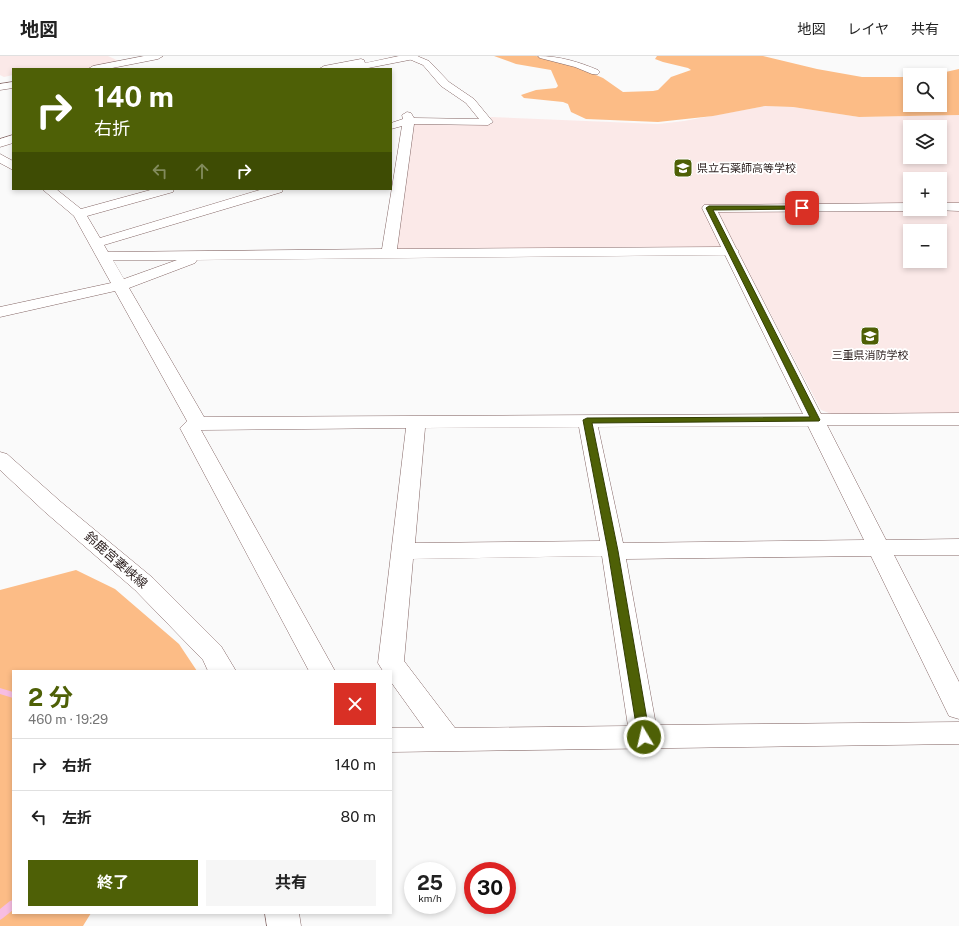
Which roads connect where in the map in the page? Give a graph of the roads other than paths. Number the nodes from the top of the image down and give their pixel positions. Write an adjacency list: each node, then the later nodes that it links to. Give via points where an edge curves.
1 (158, 56): 5 (street)
2 (391, 56): 6 (main road)
3 (416, 56): 7 (main road); 11 (street, via 445,84 470,101 488,122)
4 (543, 56): 8 (street)
5 (98, 68)
6 (329, 68)
7 (353, 68)
8 (595, 72)
9 (12, 85): 10 (street)
10 (0, 88)
11 (408, 118): 12 (street); 17 (street)
12 (392, 126)
13 (12, 133): 14 (main road)
14 (0, 136)
15 (12, 139): 16 (main road)
16 (0, 143)
17 (405, 150): 18 (street); 30 (street)
18 (392, 155)
19 (0, 158): 20 (street)
20 (12, 165)
21 (49, 190): 27 (street)
22 (164, 190): 27 (street)
23 (274, 190): 28 (street)
24 (903, 207): 29 (street, via 709,208)
25 (947, 207): 26 (street)
26 (959, 207)
27 (79, 214): 28 (street)
28 (100, 250): 31 (street); 32 (street)
29 (732, 251): 30 (street); 36 (street)
30 (389, 253): 31 (street)
31 (204, 255): 32 (street)
32 (119, 286): 33 (street); 38 (street)
33 (0, 312)
34 (959, 419): 36 (street)
35 (587, 420): 36 (street); 37 (street); 42 (street)
36 (816, 420): 41 (street)
37 (416, 422): 38 (street); 43 (street)
38 (198, 423): 45 (street, via 190,428)
39 (0, 458): 44 (main road, 鈴鹿宮妻峡線, via 144,584 212,653)
40 (959, 547): 41 (street)
41 (879, 548): 42 (street); 46 (street)
42 (613, 549): 43 (street); 48 (street)
43 (404, 551): 49 (street, via 392,663)
44 (221, 670)
45 (321, 670)
46 (959, 708)
47 (959, 733): 48 (street)
48 (644, 737): 49 (street)
49 (448, 739): 50 (street)
50 (392, 740)
51 (282, 914): 52 (main road)
52 (284, 926)

